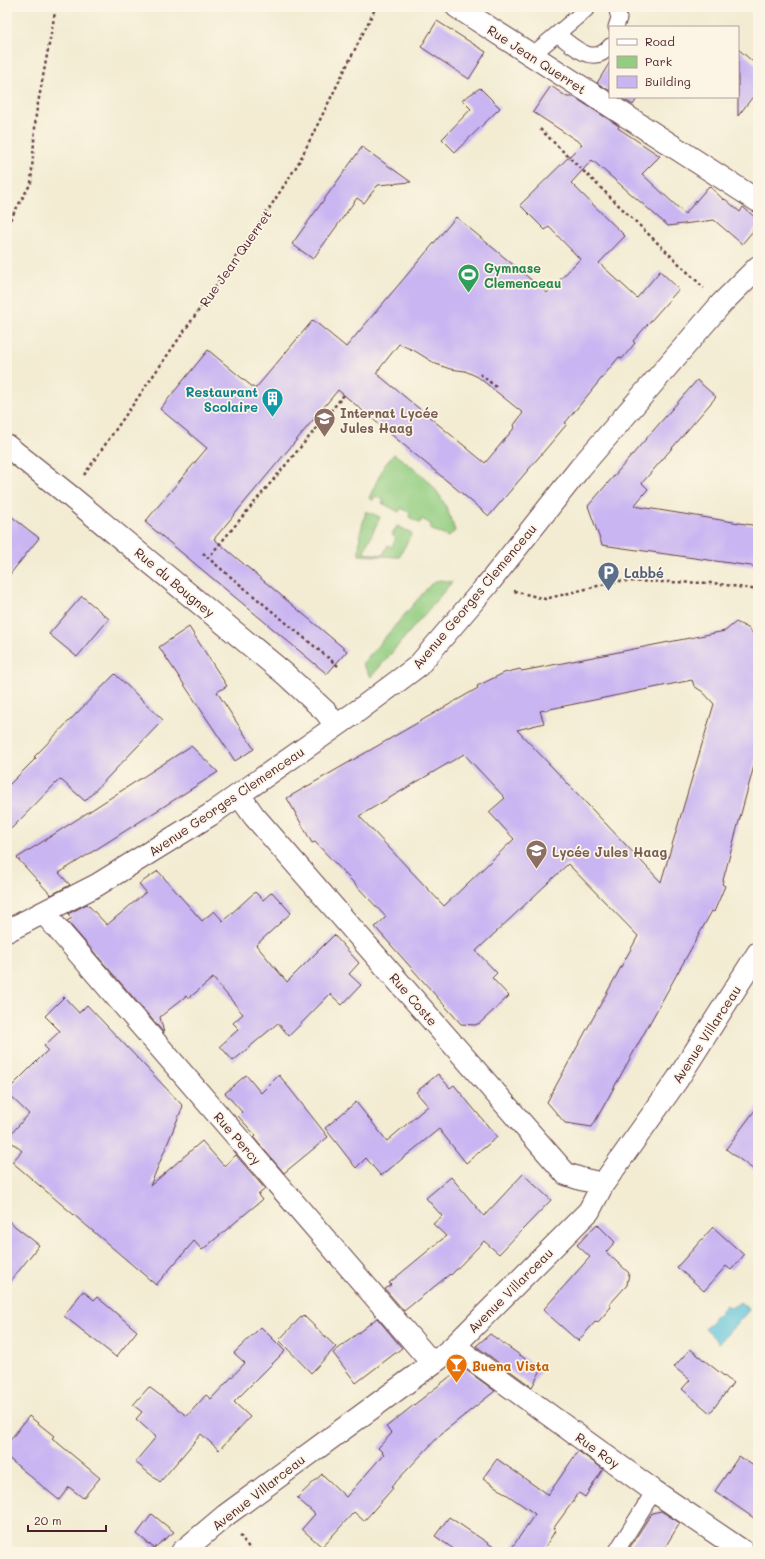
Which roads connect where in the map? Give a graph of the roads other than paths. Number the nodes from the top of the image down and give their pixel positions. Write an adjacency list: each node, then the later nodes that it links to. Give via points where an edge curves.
1 (457, 7): 7 (street, Rue Jean Querret)
2 (589, 7): 5 (lane)
3 (616, 7): 4 (lane)
4 (616, 26)
5 (557, 34): 6 (lane, via 587,55 598,55); 7 (lane)
6 (609, 47)
7 (532, 55): 8 (street, Rue Jean Querret)
8 (758, 201)
9 (758, 267): 11 (street, Avenue Georges Clemenceau, via 721,304 580,468 488,584 418,666)
10 (7, 446): 11 (street, Rue du Bougney, via 285,674 326,712)
11 (336, 726): 12 (street, Avenue Georges Clemenceau)
12 (239, 795): 13 (street, Avenue Georges Clemenceau, via 97,885); 16 (street, Rue Coste, via 254,816 566,1174)
13 (44, 913): 14 (street, Avenue Georges Clemenceau); 18 (street, Rue Percy)
14 (7, 931)
15 (758, 953): 16 (street, Avenue Villarceau, via 677,1080)
16 (603, 1184): 17 (street, Avenue Villarceau, via 589,1211)
17 (454, 1346): 18 (street, Avenue Villarceau); 19 (street, Rue Roy)
18 (432, 1363): 20 (street, Avenue Villarceau, via 238,1506)
19 (654, 1491): 21 (lane); 22 (street, Rue Roy)
20 (182, 1552)
21 (616, 1552)
22 (744, 1552)

